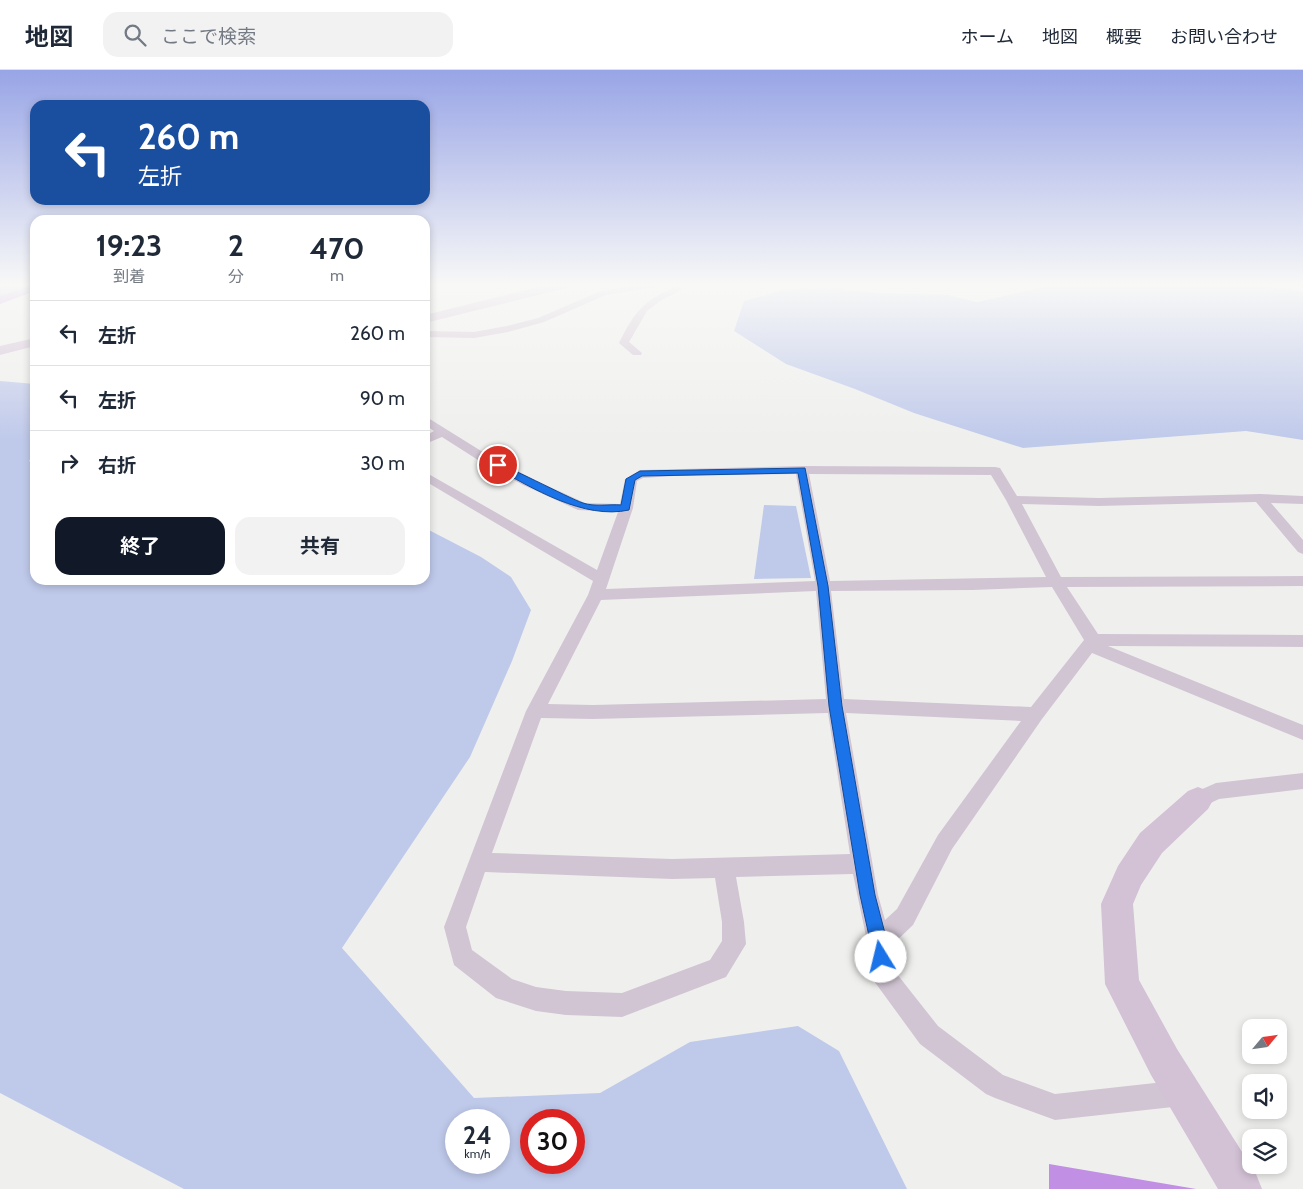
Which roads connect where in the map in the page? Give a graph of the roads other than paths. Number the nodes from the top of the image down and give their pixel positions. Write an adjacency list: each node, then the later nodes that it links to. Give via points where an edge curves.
1 (628, 336): 4 (street, via 624,343)
2 (30, 343): 3 (main road)
3 (0, 350)
4 (637, 353)
5 (430, 423): 6 (street)
6 (443, 432): 7 (street); 13 (street, via 528,482 583,507)
7 (430, 438)
8 (802, 470): 11 (street, via 995,472); 13 (street, via 640,474 631,479); 18 (street)
9 (430, 479): 15 (street)
10 (1260, 498): 11 (street, via 1099,502); 12 (street); 14 (street)
11 (1013, 500): 17 (street)
12 (1303, 500)
13 (626, 508): 15 (street)
14 (1303, 550)
15 (602, 579): 19 (street)
16 (1303, 581): 17 (street)
17 (1056, 582): 18 (street); 21 (street)
18 (823, 586): 19 (street); 22 (street)
19 (596, 595): 23 (street)
20 (1303, 641): 21 (street)
21 (1091, 643): 24 (street); 25 (street)
22 (836, 706): 23 (street); 24 (street); 29 (street)
23 (535, 711): 28 (street)
24 (1036, 714): 31 (street, via 945,842 905,917)
25 (1303, 734)
26 (1303, 781): 27 (street, via 1216,791)
27 (1198, 800): 32 (main road, via 1151,843 1117,904 1122,984)
28 (478, 862): 30 (street, via 672,869); 30 (street, via 455,927 462,957 505,989 536,999 622,1005 718,969 734,944)
29 (862, 864): 30 (street); 31 (street)
30 (724, 867)
31 (879, 941): 32 (street, via 882,973 929,1035 996,1085 1055,1107)
32 (1182, 1093): 33 (main road)
33 (1241, 1189)

